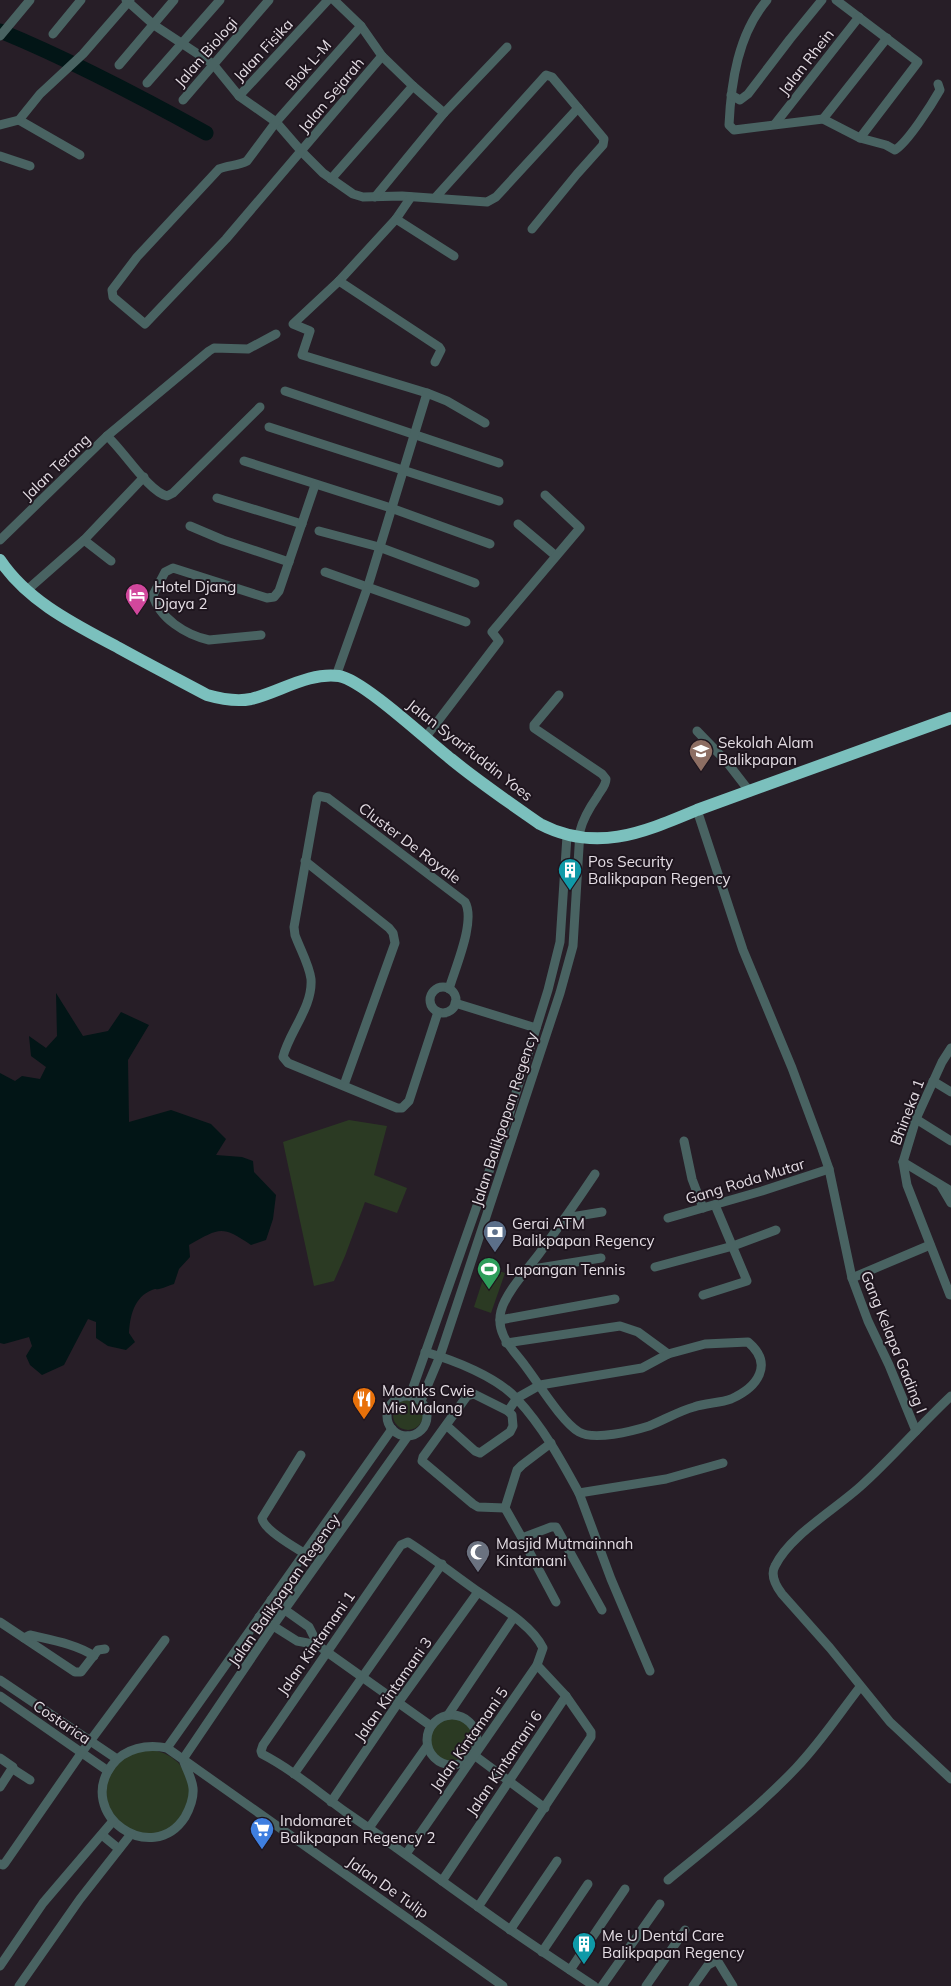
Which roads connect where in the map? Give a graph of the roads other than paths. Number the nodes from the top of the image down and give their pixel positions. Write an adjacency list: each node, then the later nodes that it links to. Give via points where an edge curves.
1 (30, 0): 16 (street)
2 (81, 0): 15 (street)
3 (174, 0): 13 (street)
4 (220, 0): 18 (street)
5 (269, 0): 21 (street, Jalan Biologi)
6 (328, 0): 27 (street, Jalan Fisika)
7 (334, 0): 14 (street)
8 (767, 0): 26 (street, via 746,32)
9 (822, 0): 26 (street, via 748,94 740,100)
10 (836, 0): 12 (street)
11 (128, 1): 13 (street); 32 (street, via 83,54 40,94)
12 (859, 17): 17 (street); 35 (street, Jalan Rhein)
13 (154, 25): 18 (street); 22 (street)
14 (361, 26): 20 (street); 33 (street, Blok L-M)
15 (53, 34)
16 (0, 36)
17 (887, 38): 31 (street); 36 (street, via 918,62)
18 (182, 43): 21 (street); 23 (street)
19 (508, 47): 30 (street)
20 (382, 56): 25 (street); 37 (street, Jalan Sejarah)
21 (213, 64): 27 (street); 28 (street, Jalan Biologi)
22 (119, 65)
23 (148, 83)
24 (938, 84): 36 (street, via 940,90 935,100 895,150)
25 (413, 86): 30 (street); 42 (street)
26 (731, 95): 35 (street, via 729,125 734,130)
27 (239, 96): 33 (street)
28 (183, 100)
29 (578, 108): 45 (street, via 496,197 489,201); 45 (street, via 552,77 546,75); 47 (street, via 604,139 603,145)
30 (444, 112): 43 (street)
31 (823, 119): 35 (street); 36 (street)
32 (18, 120): 34 (street); 38 (street)
33 (276, 122): 37 (street); 41 (street, Blok L-M, via 247,161)
34 (0, 124)
35 (775, 124)
36 (860, 138)
37 (302, 152): 41 (street, Jalan Sejarah, via 226,239 145,324 113,296 112,290 137,257); 42 (street)
38 (80, 155)
39 (0, 156): 40 (street)
40 (30, 166)
41 (219, 169)
42 (331, 179): 43 (street, via 353,194)
43 (375, 197): 44 (street)
44 (411, 197): 45 (street); 46 (street)
45 (435, 198)
46 (396, 219): 48 (street); 49 (street)
47 (532, 229)
48 (454, 256)
49 (339, 280): 51 (street, via 439,347 441,350); 53 (street, via 293,324 310,331 302,354)
50 (276, 334): 58 (street, via 248,349 214,348 209,351)
51 (434, 362)
52 (285, 391): 57 (street)
53 (427, 393): 55 (street); 57 (street)
54 (260, 407): 62 (street, Jalan Terang, via 173,493 163,495)
55 (485, 422)
56 (269, 427): 61 (street)
57 (413, 432): 60 (street); 61 (street)
58 (107, 436): 62 (street, Jalan Terang); 72 (street, Jalan Terang)
59 (244, 461): 63 (street)
60 (499, 463)
61 (402, 470): 66 (street); 67 (street)
62 (144, 478): 73 (street)
63 (315, 485): 67 (street); 68 (street)
64 (545, 495): 76 (street, via 580,528)
65 (218, 498): 68 (street)
66 (499, 501)
67 (391, 508): 74 (street); 75 (street)
68 (302, 524): 79 (street)
69 (518, 524): 76 (street)
70 (190, 526): 79 (street)
71 (319, 531): 75 (street)
72 (0, 540)
73 (84, 540): 78 (street); 83 (street)
74 (490, 544)
75 (379, 547): 81 (street); 82 (street)
76 (556, 556): 90 (street, via 492,632 499,641)
77 (0, 560): 83 (highway)
78 (111, 561)
79 (289, 562): 85 (street, via 280,590 274,597 267,598 174,568 166,572 153,595 157,608 164,615 202,639)
80 (325, 572): 82 (street)
81 (475, 583)
82 (368, 586): 84 (street); 86 (street)
83 (26, 591): 86 (highway, via 97,637 221,700 251,699 303,680)
84 (466, 622)
85 (261, 636)
86 (336, 676): 90 (highway, Jalan Syarifuddin Yoes, via 342,676 379,700)
87 (559, 695): 94 (street, Jalan Balikpapan Regency, via 534,728 606,779 582,824)
88 (951, 718): 91 (highway, Jalan Syarifuddin Yoes)
89 (697, 731): 91 (street)
90 (425, 738): 93 (highway, Jalan Syarifuddin Yoes, via 540,824)
91 (750, 792): 92 (highway, Jalan Syarifuddin Yoes)
92 (697, 810): 94 (highway, Jalan Syarifuddin Yoes, via 662,825 615,838); 113 (street, Gang Kelapa Gading I, via 746,958 792,1068)
93 (567, 836): 94 (highway, Jalan Syarifuddin Yoes); 97 (street, Jalan Balikpapan Regency, via 560,942)
94 (581, 838): 98 (street, Jalan Balikpapan Regency, via 573,946)
95 (305, 861): 96 (street, Cluster De Royale, via 317,798 324,796 465,902 468,908 467,928); 106 (street, Cluster De Royale, via 294,927 311,986 283,1057); 106 (street, via 389,928 395,938)
96 (449, 989): 99 (street); 100 (street, via 442,987 431,994 432,1008)
97 (547, 994): 98 (street); 101 (street, Jalan Balikpapan Regency)
98 (559, 997): 104 (street, Jalan Balikpapan Regency)
99 (455, 1003): 100 (street, via 448,1011); 101 (street)
100 (438, 1012): 106 (street, Cluster De Royale, via 407,1105 397,1108)
101 (536, 1028): 102 (street, Jalan Balikpapan Regency)
102 (530, 1046): 104 (street); 108 (street, Jalan Balikpapan Regency)
103 (951, 1048): 105 (street, Bhineka 1)
104 (541, 1050): 108 (street, Jalan Balikpapan Regency)
105 (933, 1081): 107 (street); 109 (street, Bhineka 1)
106 (344, 1085)
107 (951, 1092)
108 (515, 1114): 135 (street, Jalan Balikpapan Regency); 137 (street, Jalan Balikpapan Regency)
109 (916, 1119): 111 (street); 112 (street, Bhineka 1)
110 (684, 1141): 119 (street, via 692,1180)
111 (951, 1141)
112 (903, 1162): 115 (street); 124 (street, Bhineka 1, via 906,1185)
113 (829, 1169): 118 (street, Gang Roda Mutar); 129 (street, Gang Kelapa Gading I)
114 (596, 1174): 121 (street)
115 (941, 1186): 116 (street); 117 (street)
116 (951, 1191)
117 (951, 1203)
118 (715, 1205): 119 (street, Gang Roda Mutar); 125 (street)
119 (703, 1208): 122 (street, Gang Roda Mutar)
120 (602, 1212): 121 (street)
121 (565, 1218): 128 (street)
122 (668, 1218)
123 (776, 1230): 125 (street)
124 (930, 1245): 129 (street); 131 (street, Bhineka 1)
125 (733, 1246): 127 (street); 130 (street, via 746,1281)
126 (601, 1258): 128 (street)
127 (655, 1267)
128 (527, 1270): 133 (street, via 505,1300)
129 (852, 1278): 146 (street, Gang Kelapa Gading I)
130 (702, 1295)
131 (950, 1295)
132 (615, 1299): 133 (street)
133 (500, 1320): 134 (street)
134 (506, 1342): 136 (street, via 620,1326 638,1332); 138 (street)
135 (425, 1352): 137 (street); 139 (street, Jalan Balikpapan Regency)
136 (668, 1354): 138 (street, via 642,1368); 138 (street, via 705,1344 748,1342 759,1356 762,1368 753,1385 731,1399 692,1407 637,1429 603,1435 588,1436 574,1428)
137 (440, 1356): 141 (street, via 497,1383); 142 (street, Jalan Balikpapan Regency)
138 (540, 1385): 141 (street)
139 (410, 1396): 142 (street); 145 (street, via 399,1398 390,1406 387,1418)
140 (951, 1396): 146 (street)
141 (517, 1398): 143 (street); 148 (street)
142 (421, 1401): 147 (street, Jalan Balikpapan Regency, via 427,1410 425,1426)
143 (508, 1411): 144 (street, via 471,1394); 144 (street, via 513,1420 510,1432 480,1453)
144 (446, 1425): 152 (street, via 422,1461 478,1507)
145 (392, 1429): 147 (street); 154 (street, Jalan Balikpapan Regency)
146 (916, 1431): 175 (street, Gang Kelapa Gading I, via 862,1485 796,1540 774,1568 776,1585 782,1594)
147 (408, 1436): 159 (street, Jalan Balikpapan Regency)
148 (551, 1443): 151 (street); 152 (street, via 517,1470)
149 (301, 1455): 154 (street, via 262,1522)
150 (723, 1463): 151 (street, via 666,1479)
151 (578, 1493): 172 (street)
152 (505, 1508): 153 (street)
153 (522, 1538): 158 (street); 160 (street, via 556,1527)
154 (304, 1553): 157 (street, Jalan Balikpapan Regency)
155 (442, 1564): 156 (street); 169 (street, Jalan Kintamani 1, via 408,1542 402,1545); 173 (street)
156 (478, 1592): 162 (street); 178 (street, Jalan Kintamani 3)
157 (271, 1600): 159 (street); 161 (street, Jalan Balikpapan Regency)
158 (556, 1602)
159 (285, 1610): 164 (street, Jalan Balikpapan Regency); 167 (street, via 308,1628)
160 (602, 1610)
161 (258, 1617): 164 (street); 183 (street, Jalan Balikpapan Regency)
162 (514, 1617): 171 (street, via 543,1648); 179 (street)
163 (0, 1622): 165 (street)
164 (273, 1626): 167 (street, via 297,1641); 188 (street, Jalan Balikpapan Regency)
165 (24, 1638): 170 (street, via 30,1635 48,1639); 170 (street, via 75,1672 82,1672)
166 (165, 1640): 181 (street)
167 (318, 1645): 169 (street)
168 (105, 1649): 170 (street, via 98,1650)
169 (327, 1652): 173 (street); 191 (street, Jalan Kintamani 1, via 261,1751)
170 (94, 1656)
171 (537, 1664): 177 (street); 185 (street, Jalan Kintamani 5)
172 (650, 1671)
173 (363, 1678): 178 (street); 191 (street)
174 (0, 1680): 181 (street, Costarica)
175 (860, 1687): 193 (street, Gang Kelapa Gading I, via 903,1737); 206 (street, via 796,1768 734,1826)
176 (0, 1696): 184 (street, Costarica)
177 (566, 1696): 192 (street, Jalan Kintamani 6); 197 (street, via 591,1736)
178 (398, 1703): 180 (street); 196 (street, Jalan Kintamani 3)
179 (448, 1715): 180 (street); 185 (street, via 461,1716 472,1723 478,1742)
180 (431, 1726): 182 (street)
181 (90, 1742): 184 (street); 187 (street, Costarica)
182 (428, 1746): 185 (street, via 433,1757 444,1765 457,1766); 199 (street)
183 (167, 1748): 187 (street, via 137,1748); 188 (street)
184 (82, 1752): 190 (street, Costarica); 205 (street, via 5,1863)
185 (475, 1755): 192 (street); 203 (street, Jalan Kintamani 5)
186 (0, 1758): 189 (street)
187 (117, 1759): 190 (street)
188 (183, 1759): 201 (street, via 193,1789 190,1806 182,1821 159,1836); 218 (street, Jalan De Tulip)
189 (12, 1769): 194 (street); 195 (street)
190 (108, 1771): 198 (street, via 103,1801)
191 (294, 1774): 196 (street)
192 (508, 1779): 197 (street); 207 (street, Jalan Kintamani 6)
193 (951, 1779)
194 (30, 1780)
195 (0, 1787)
196 (331, 1802): 199 (street)
197 (545, 1808): 211 (street)
198 (113, 1821): 200 (street); 201 (street)
199 (369, 1828): 203 (street)
200 (102, 1834): 202 (street); 215 (street, via 43,1904)
201 (131, 1834): 202 (street)
202 (119, 1849): 217 (street)
203 (406, 1854): 207 (street)
204 (557, 1862): 212 (street)
205 (0, 1864)
206 (668, 1880)
207 (442, 1881): 211 (street)
208 (588, 1884): 214 (street)
209 (625, 1888): 216 (street)
210 (660, 1904): 220 (street)
211 (478, 1907): 212 (street)
212 (510, 1930): 214 (street)
213 (685, 1930): 221 (street)
214 (542, 1952): 216 (street)
215 (0, 1965)
216 (570, 1970): 219 (street)
217 (19, 1986)
218 (503, 1986)
219 (594, 1986)
220 (602, 1986)
221 (646, 1986)
222 (693, 1986): 223 (street, via 708,1965 717,1960)
223 (734, 1986)

